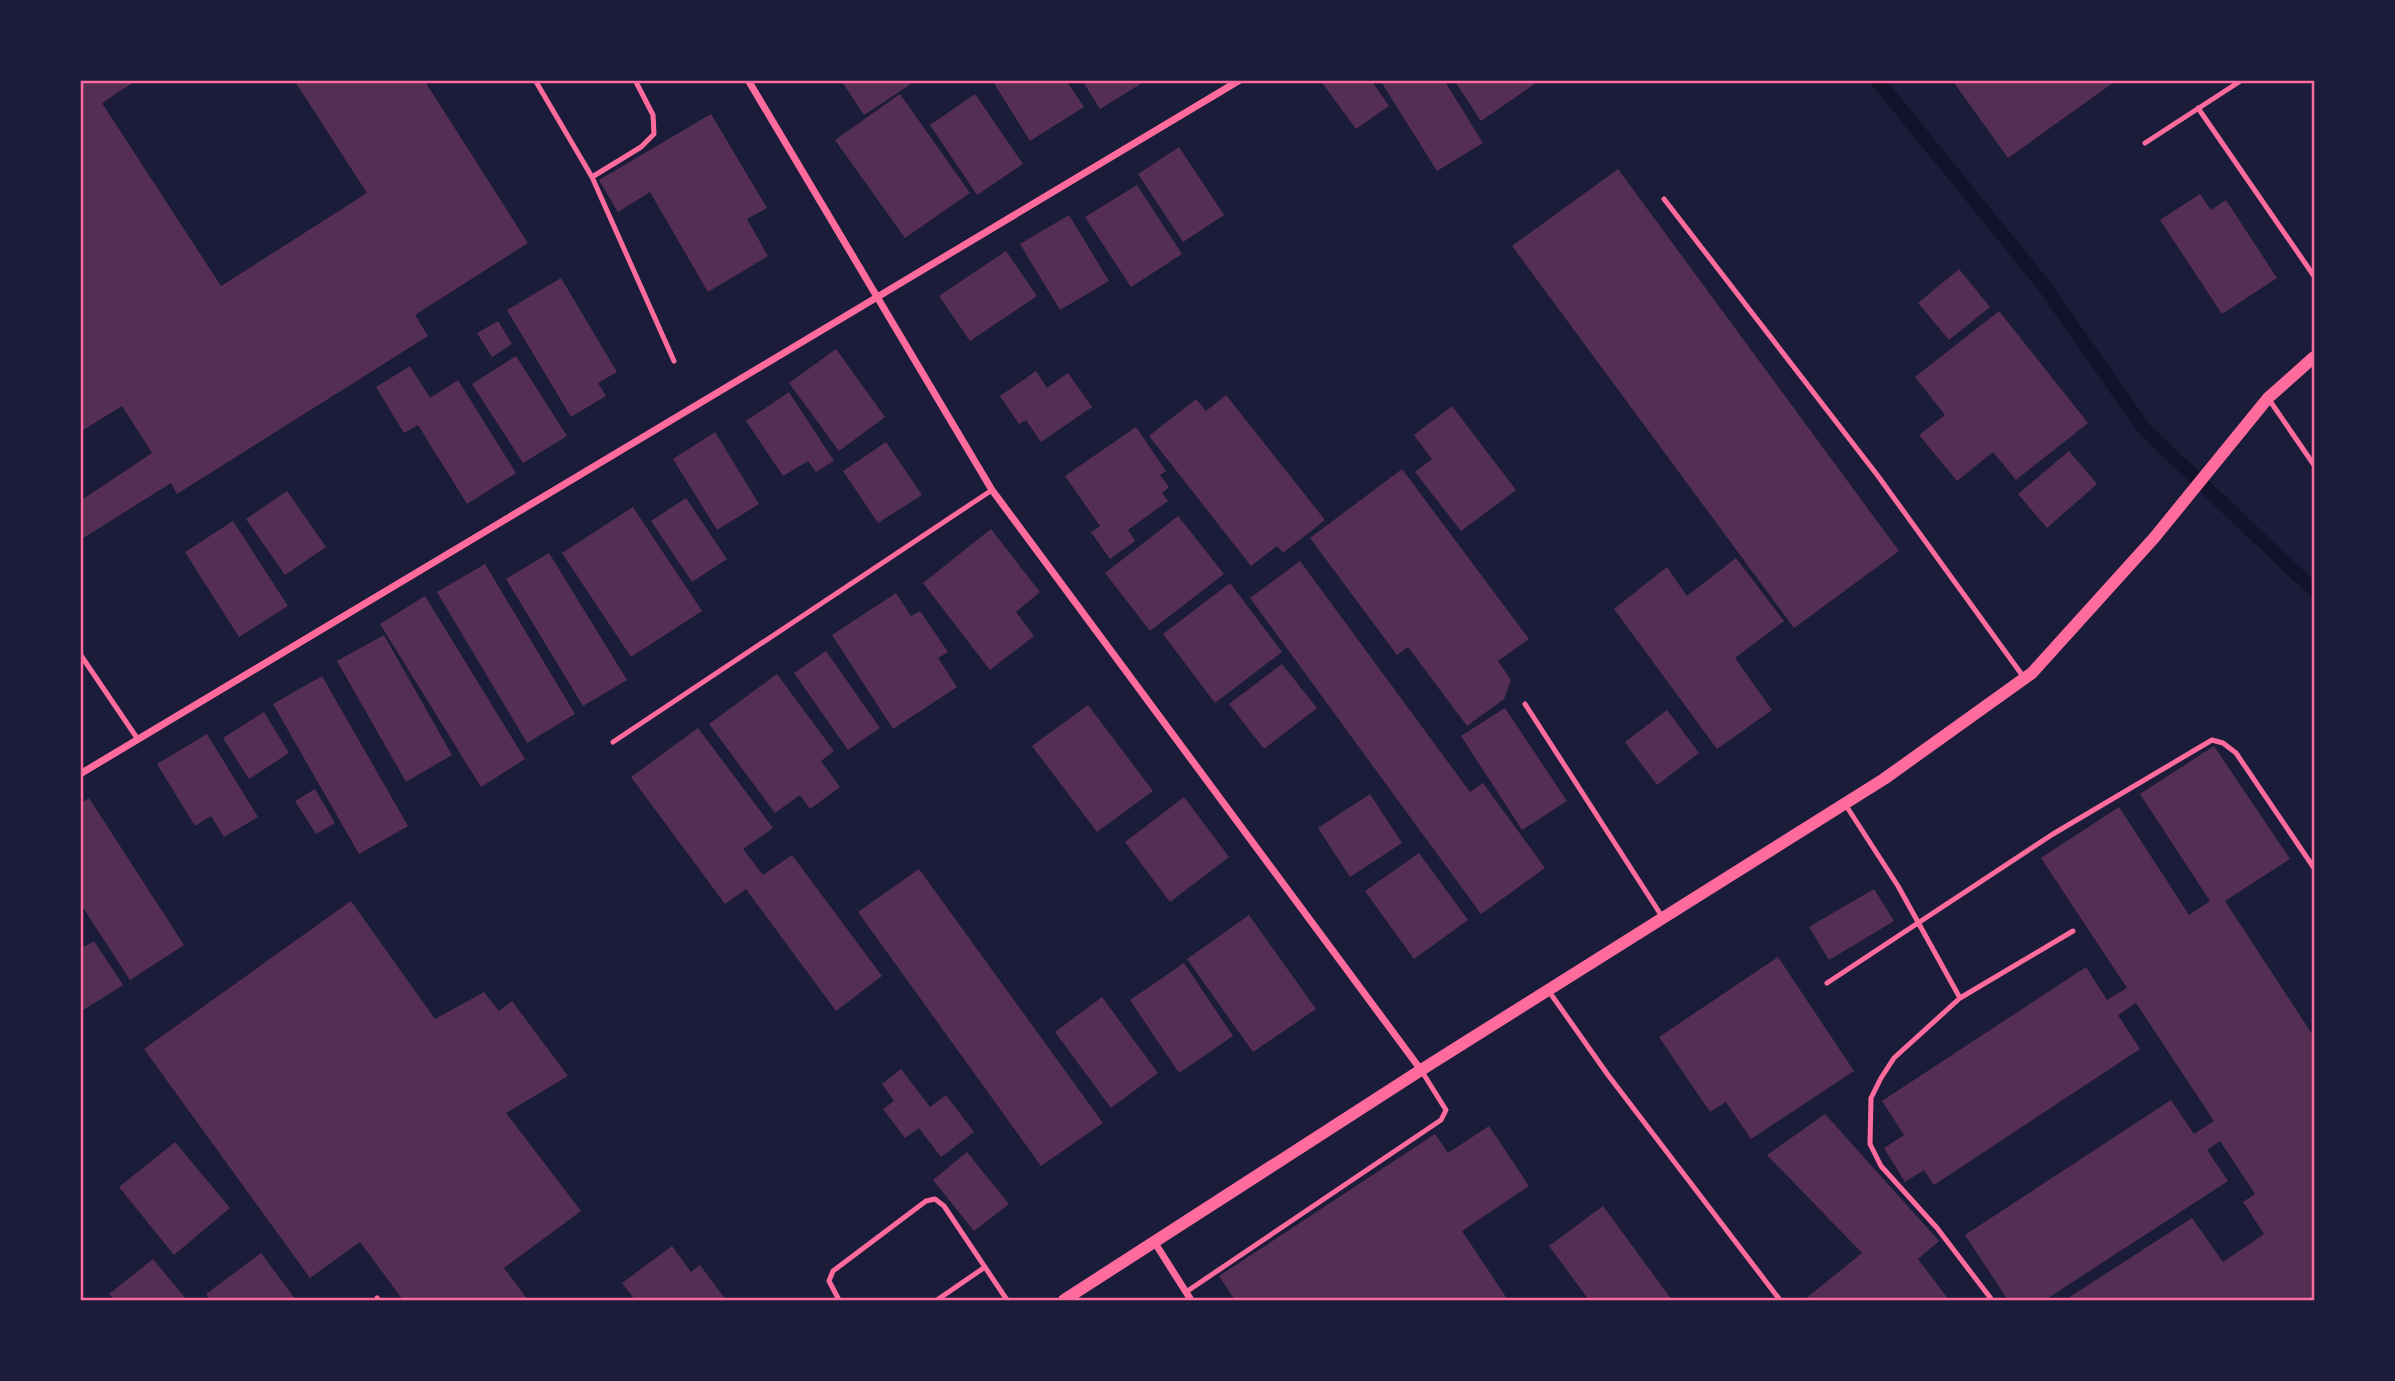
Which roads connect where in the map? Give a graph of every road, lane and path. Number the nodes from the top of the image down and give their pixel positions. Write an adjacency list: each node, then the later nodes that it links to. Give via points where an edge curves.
1 (535, 80): 8 (lane)
2 (635, 80): 8 (lane, via 656,123 654,134 642,147)
3 (748, 80): 11 (street)
4 (1240, 80): 11 (street)
5 (2242, 80): 6 (lane)
6 (2198, 108): 7 (lane); 10 (lane)
7 (2145, 143)
8 (592, 177): 13 (lane)
9 (1664, 199): 18 (lane, via 1878,476)
10 (2315, 276)
11 (877, 299): 16 (street); 20 (street)
12 (2315, 357): 14 (street)
13 (674, 361)
14 (2268, 398): 15 (lane); 18 (street, via 2154,538)
15 (2315, 465)
16 (992, 490): 21 (lane); 31 (street)
17 (80, 654): 20 (lane)
18 (2025, 679): 23 (street)
19 (1525, 704): 25 (lane)
20 (137, 738): 22 (street)
21 (613, 742)
22 (80, 774)
23 (1845, 804): 25 (street); 26 (lane)
24 (2315, 868): 26 (lane, via 2236,753 2212,740 2053,834)
25 (1663, 918): 29 (street)
26 (1919, 924): 28 (lane); 30 (lane)
27 (2073, 931): 30 (lane)
28 (1828, 984)
29 (1548, 990): 31 (street); 40 (lane)
30 (1960, 998): 41 (lane, via 1894,1058 1881,1079 1871,1098 1870,1144 1881,1166 1937,1228)
31 (1420, 1070): 32 (street); 34 (lane, via 1446,1110 1441,1120)
32 (1154, 1242): 34 (street); 38 (street)
33 (985, 1267): 35 (lane, via 944,1206 935,1199 926,1201 833,1270 828,1281); 36 (lane); 37 (lane)
34 (1186, 1292): 39 (street)
35 (839, 1300)
36 (937, 1300)
37 (1007, 1300)
38 (1064, 1300)
39 (1191, 1300)
40 (1780, 1300)
41 (1992, 1300)

